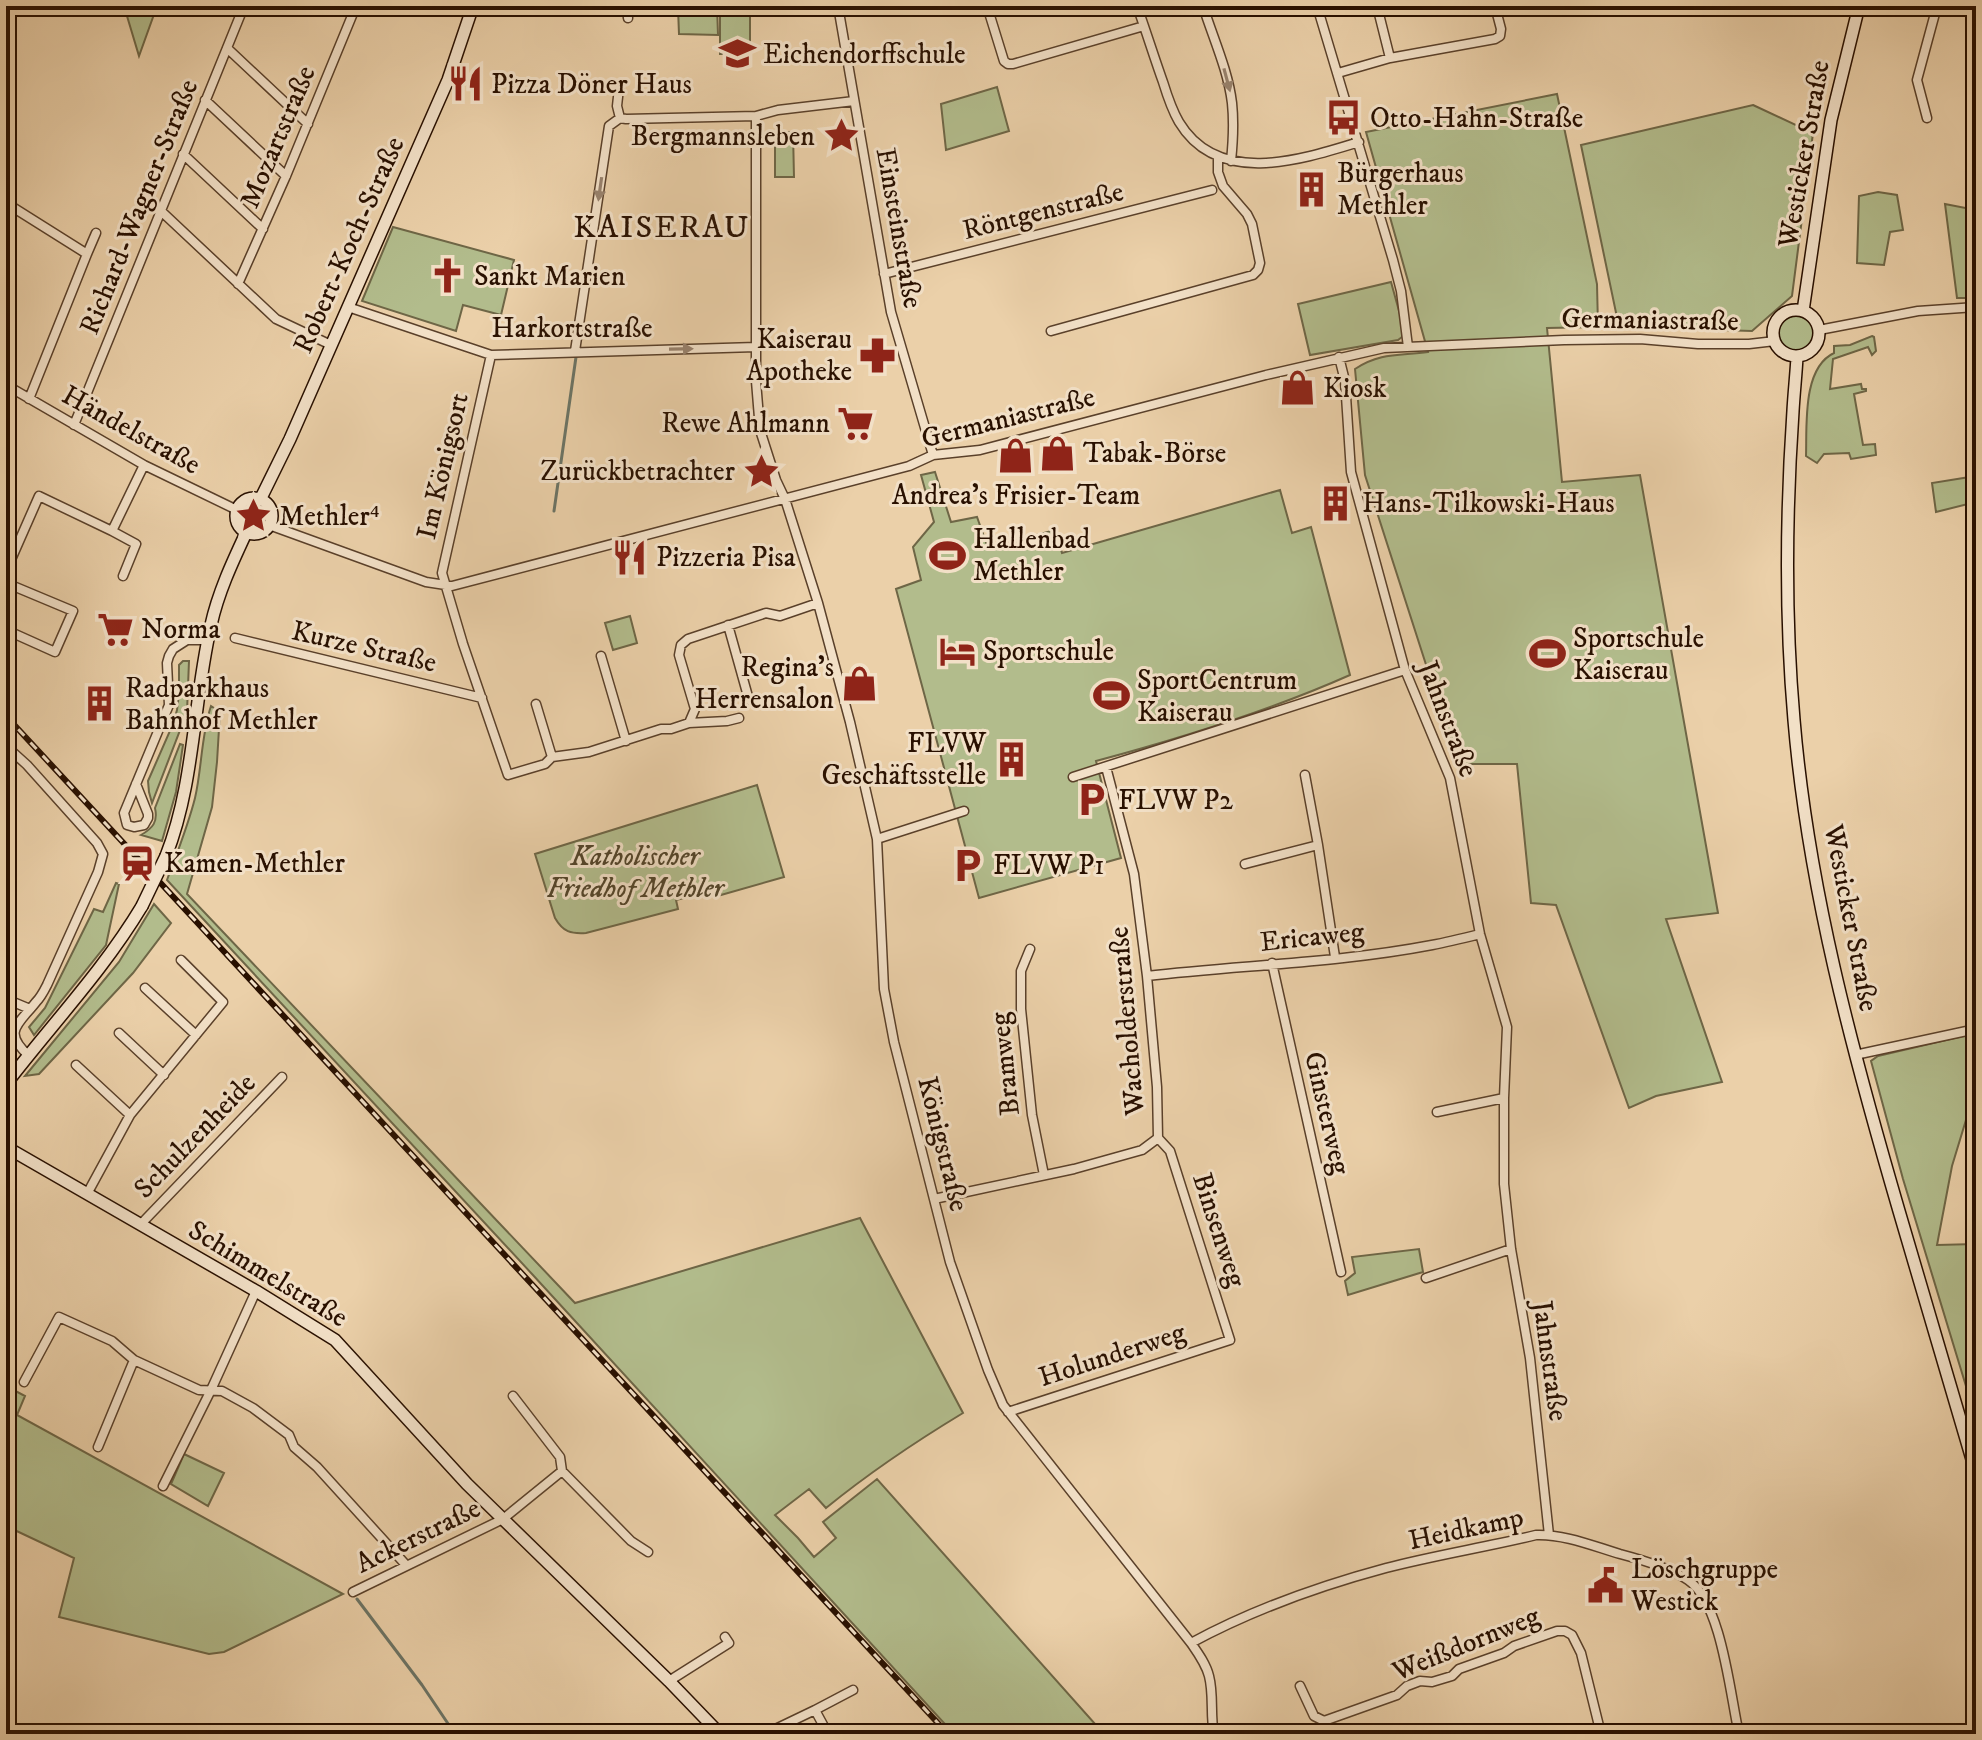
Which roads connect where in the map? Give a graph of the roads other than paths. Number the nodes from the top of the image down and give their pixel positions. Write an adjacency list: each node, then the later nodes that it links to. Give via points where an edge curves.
1 (244, 6): 16 (street, Richard-Wagner-Straße)
2 (356, 6): 25 (street, Mozartstraße)
3 (473, 6): 39 (street, Robert-Koch-Straße, via 448,80)
4 (627, 6): 14 (street)
5 (838, 6): 21 (street, Einsteinstraße)
6 (987, 6): 15 (street, via 1008,64)
7 (1137, 6): 15 (street)
8 (1203, 6): 29 (street, one-way to 29, via 1232,104)
9 (1317, 6): 18 (street)
10 (1377, 6): 17 (street)
11 (1495, 6): 17 (street, via 1501,29 1495,39)
12 (1859, 6): 41 (street, Westicker Straße, via 1831,120)
13 (1937, 6): 24 (street, via 1917,80)
14 (628, 18)
15 (1144, 26): 28 (street, via 1178,121)
16 (227, 48): 20 (street, Richard-Wagner-Straße); 25 (street)
17 (1390, 58): 18 (street)
18 (1338, 73): 26 (street)
19 (619, 88): 23 (street)
20 (205, 100): 27 (street, Richard-Wagner-Straße); 30 (street)
21 (854, 101): 22 (street); 37 (street, Einsteinstraße)
22 (756, 116): 23 (street); 46 (street, Königstraße)
23 (620, 118): 48 (street, one-way to 48, via 609,126)
24 (1927, 118)
25 (308, 124): 30 (street, Mozartstraße)
26 (1359, 142): 29 (street, via 1284,161); 47 (street, via 1401,291)
27 (183, 154): 33 (street, Richard-Wagner-Straße); 34 (street)
28 (1218, 158): 29 (street); 43 (street, via 1223,186 1252,224 1258,270)
29 (1231, 161)
30 (286, 176): 34 (street, Mozartstraße)
31 (1212, 190): 37 (street, Röntgenstraße)
32 (6, 203): 36 (street)
33 (161, 211): 38 (street); 54 (street, Richard-Wagner-Straße)
34 (263, 229): 38 (street, Mozartstraße)
35 (96, 233): 36 (street)
36 (87, 254): 53 (street)
37 (884, 274): 55 (street, Einsteinstraße)
38 (238, 284): 45 (street, via 276,319)
39 (348, 307): 45 (street, Robert-Koch-Straße); 49 (street, Harkortstraße)
40 (1976, 307): 42 (street, via 1918,311)
41 (1803, 311): 42 (street); 44 (street, via 1779,318)
42 (1819, 330): 51 (street, via 1816,345)
43 (1051, 331)
44 (1775, 341): 47 (street, Germaniastraße, via 1564,340); 51 (street, via 1783,353)
45 (331, 345): 58 (street, Robert-Koch-Straße)
46 (756, 347): 48 (street, Harkortstraße, one-way to 46); 57 (street, Königstraße, via 760,430)
47 (1408, 347): 50 (street, Germaniastraße)
48 (575, 351): 49 (street, Harkortstraße)
49 (491, 355): 66 (street, Im Königsort, via 444,560)
50 (1339, 357): 55 (street, Germaniastraße, via 1010,442); 73 (street, Jahnstraße, via 1351,472)
51 (1797, 357): 102 (street, Westicker Straße, via 1788,535 1794,720 1820,906)
52 (6, 385): 53 (street, Händelstraße)
53 (29, 399): 54 (street, Händelstraße)
54 (74, 425): 56 (street, Händelstraße)
55 (933, 455): 57 (street, Germaniastraße)
56 (144, 465): 59 (street, Händelstraße); 61 (street)
57 (785, 499): 66 (street, Germaniastraße); 67 (street, Königstraße)
58 (260, 500): 59 (street, via 244,501); 60 (street, via 272,513)
59 (237, 510): 62 (street, via 238,525)
60 (269, 525): 62 (street, via 256,534); 66 (street, Germaniastraße)
61 (112, 531): 63 (street, via 39,496); 64 (street, via 136,544)
62 (246, 533): 71 (street)
63 (6, 571)
64 (123, 576)
65 (6, 583): 69 (street, via 73,611 55,652)
66 (445, 587): 74 (street)
67 (818, 603): 68 (street); 87 (street, Königstraße)
68 (728, 625): 75 (street); 78 (street, via 681,645 679,655 695,709)
69 (6, 630)
70 (235, 638): 74 (street, Kurze Straße)
71 (208, 640): 85 (street, via 187,640 169,656 169,705); 103 (street, bridge, via 184,797 166,856 142,906 107,959)
72 (601, 656): 79 (street)
73 (1405, 670): 82 (street); 90 (street, Jahnstraße, via 1450,778)
74 (482, 698): 81 (street, via 508,775)
75 (749, 700)
76 (536, 704): 81 (street)
77 (739, 718): 78 (street)
78 (689, 723): 79 (street)
79 (626, 741): 81 (street)
80 (6, 746): 98 (street, via 103,854 47,985)
81 (552, 757)
82 (1106, 767): 84 (street); 95 (street, Wacholderstraße, via 1134,874)
83 (1305, 775): 88 (street)
84 (1073, 777)
85 (136, 784): 85 (street, via 148,814 144,825 134,827 127,825 124,813)
86 (964, 811): 87 (street)
87 (877, 839): 115 (street, Königstraße, via 886,1002)
88 (1318, 845): 89 (street); 92 (street)
89 (1245, 864)
90 (1480, 934): 92 (street, Ericaweg); 108 (street, Jahnstraße, via 1507,1027)
91 (1030, 949): 113 (street, Bramweg, via 1021,971 1021,1009)
92 (1335, 957): 94 (street, Ericaweg)
93 (181, 960): 101 (street, via 223,1002)
94 (1272, 963): 95 (street, Ericaweg); 118 (street, Ginsterweg)
95 (1147, 976): 111 (street, Wacholderstraße)
96 (145, 988): 101 (street)
97 (6, 999): 98 (street)
98 (30, 1009): 103 (street, via 14,1029 17,1045)
99 (1976, 1029): 102 (street)
100 (119, 1033): 105 (street)
101 (196, 1035): 105 (street)
102 (1855, 1055): 129 (street, Westicker Straße)
103 (29, 1056): 107 (street)
104 (76, 1065): 110 (street)
105 (164, 1075): 110 (street)
106 (282, 1077): 116 (street, Schulzenheide)
107 (6, 1084)
108 (1504, 1098): 109 (street); 117 (street, Jahnstraße)
109 (1437, 1112)
110 (130, 1115): 114 (street)
111 (1158, 1138): 113 (street, Wacholderstraße, via 1142,1150); 121 (street, Binsenweg, via 1170,1151)
112 (6, 1147): 114 (street, Schimmelstraße)
113 (1044, 1175): 115 (street, Wacholderstraße)
114 (87, 1194): 116 (street, Schimmelstraße)
115 (934, 1199): 126 (street, Königstraße, via 966,1311)
116 (140, 1225): 120 (street, Schimmelstraße)
117 (1511, 1249): 119 (street); 132 (street, Jahnstraße, via 1530,1358)
118 (1341, 1272)
119 (1426, 1278)
120 (256, 1291): 124 (street); 131 (street, Schimmelstraße, via 335,1340)
121 (1230, 1340): 126 (street, Holunderweg)
122 (134, 1360): 123 (street, via 112,1341 59,1317); 124 (street, via 199,1390); 127 (street)
123 (24, 1382)
124 (211, 1390): 130 (street); 134 (street, via 253,1408 289,1435 294,1447)
125 (513, 1396): 128 (street, via 560,1457)
126 (1008, 1412): 137 (street, Königstraße)
127 (98, 1447)
128 (562, 1471): 131 (street); 133 (street)
129 (1976, 1473)
130 (163, 1486)
131 (503, 1519): 134 (street, Ackerstraße); 138 (street, Schimmelstraße)
132 (1549, 1535): 137 (street, Heidkamp, via 1386,1568 1230,1623); 149 (street, Heidkamp, via 1676,1573 1702,1593 1716,1627)
133 (648, 1552)
134 (406, 1565): 135 (street, Ackerstraße)
135 (353, 1592)
136 (725, 1637): 138 (street, via 729,1643)
137 (1191, 1643): 146 (street, Königstraße, via 1209,1673)
138 (669, 1681): 143 (street, Schimmelstraße)
139 (1300, 1686): 142 (street, via 1314,1716)
140 (853, 1690): 141 (street)
141 (815, 1710): 144 (street); 145 (street)
142 (1324, 1721): 147 (street); 148 (street, Weißdornweg, via 1565,1631 1581,1653)
143 (720, 1734)
144 (765, 1734)
145 (828, 1734)
146 (1214, 1734)
147 (1329, 1734)
148 (1601, 1734)
149 (1739, 1734)

